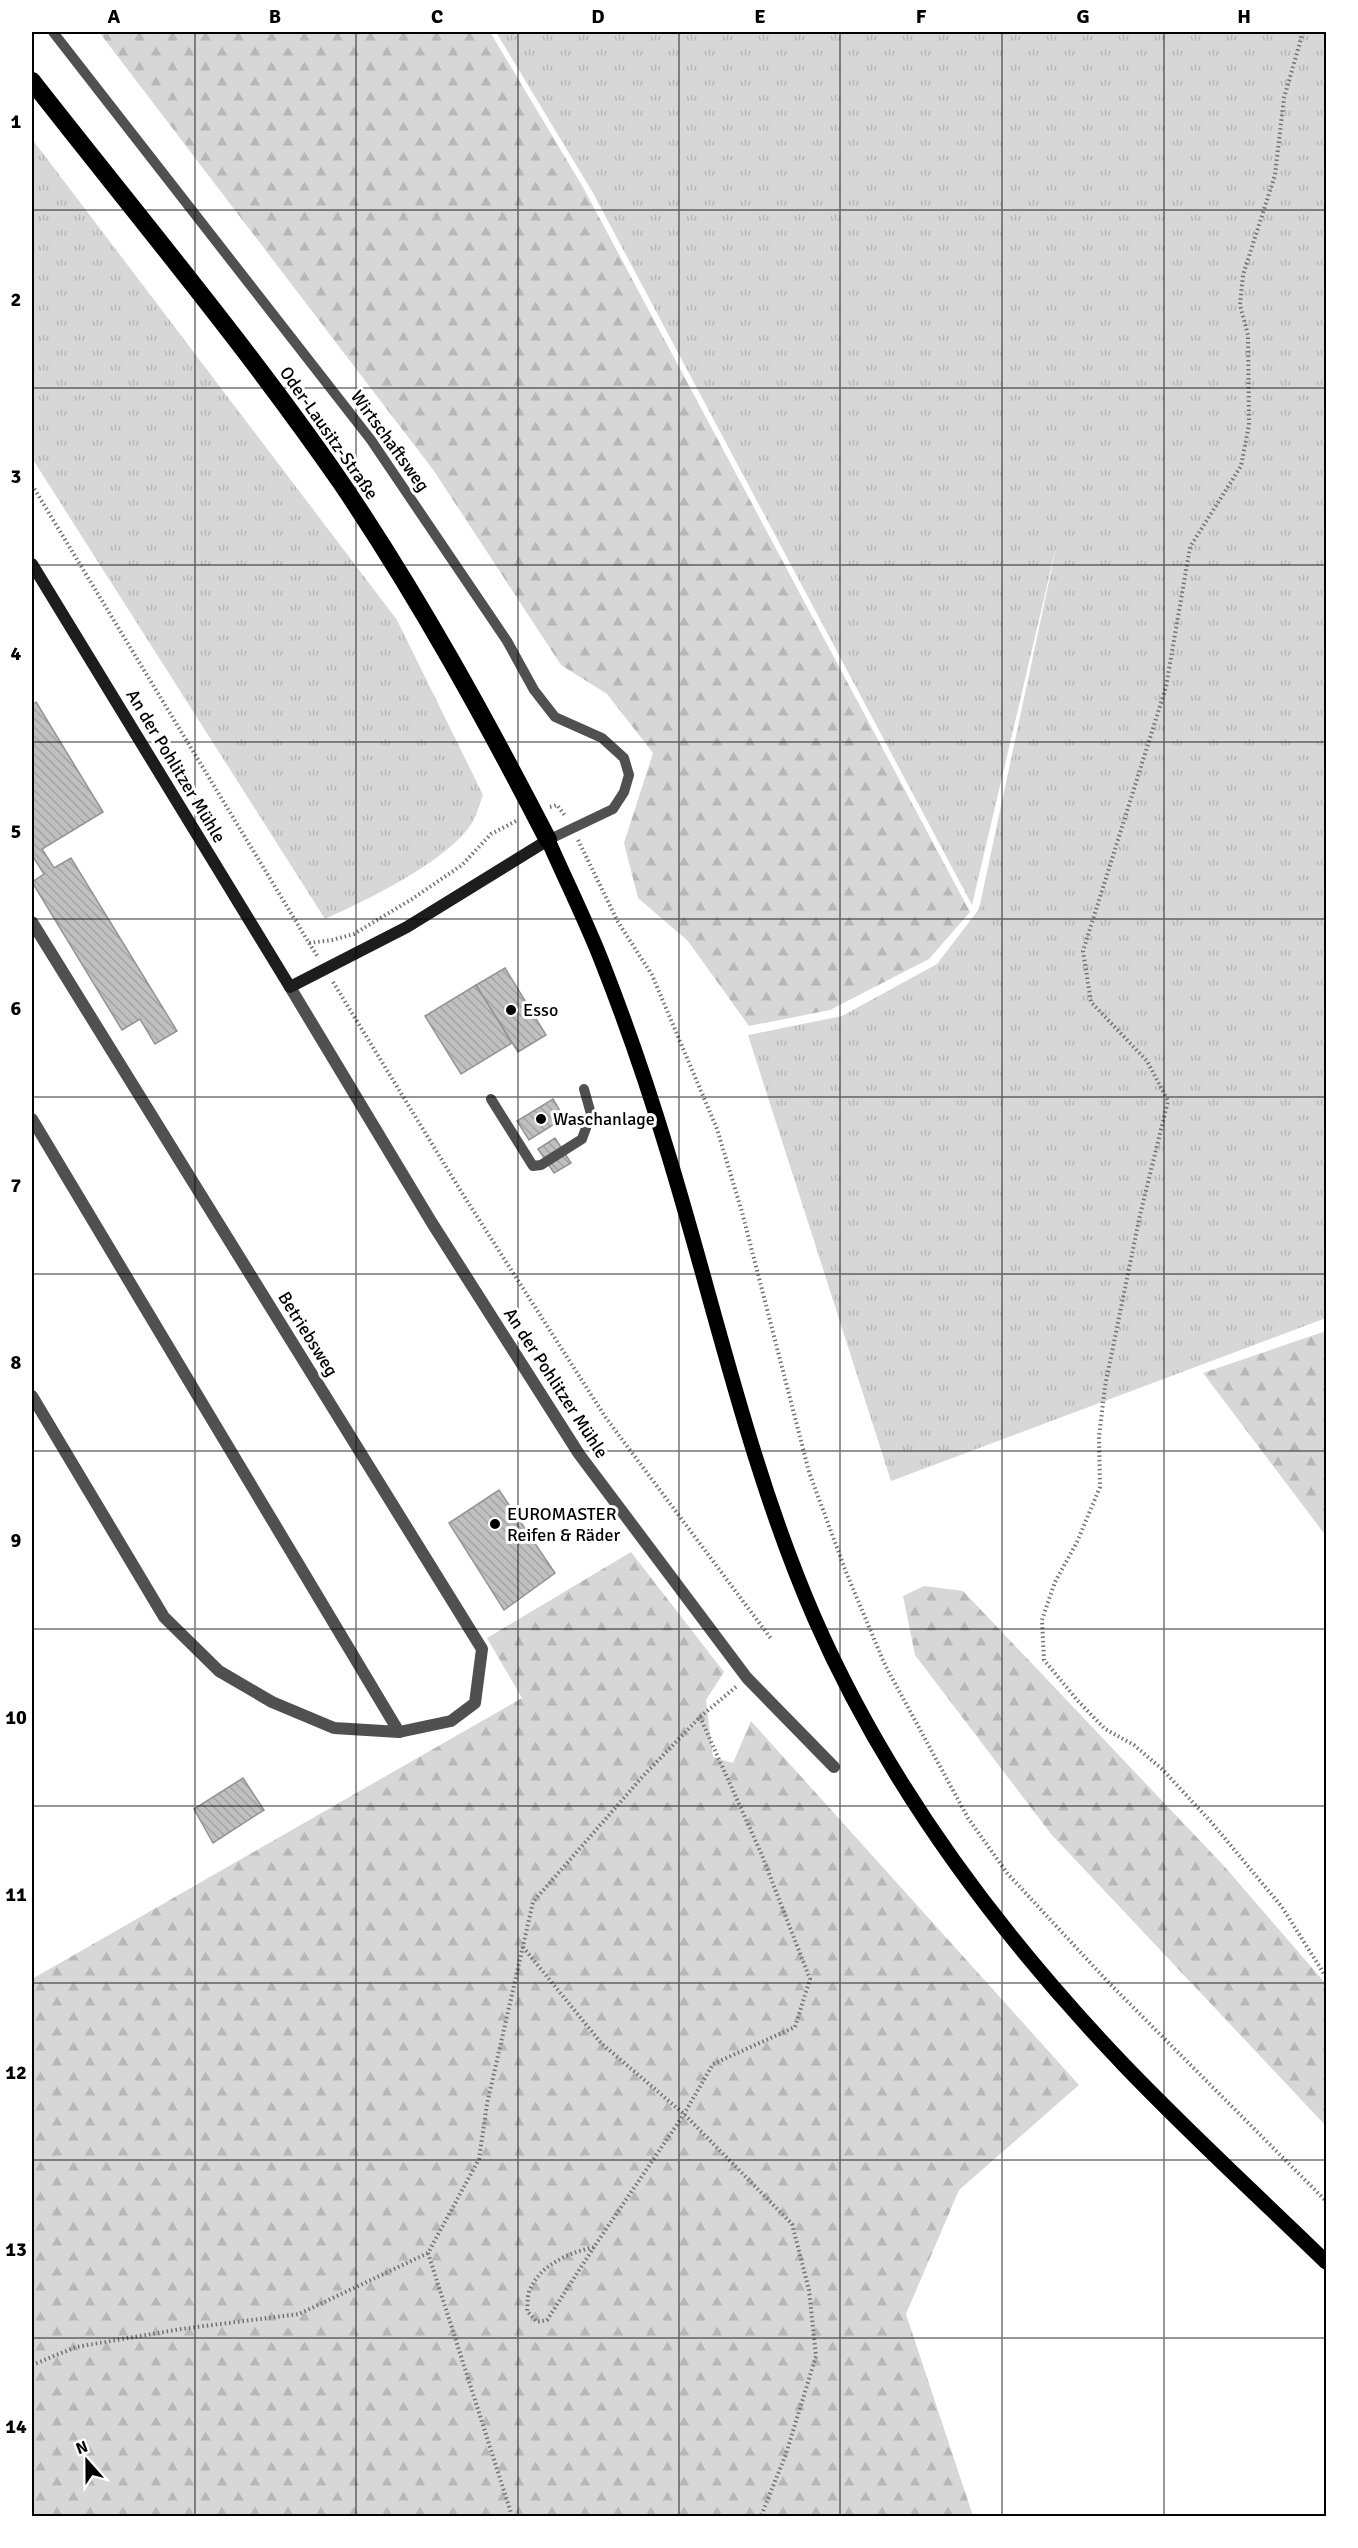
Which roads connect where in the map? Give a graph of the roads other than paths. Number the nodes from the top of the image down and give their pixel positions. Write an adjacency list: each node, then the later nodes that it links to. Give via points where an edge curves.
1 (53, 32): 4 (lane, Wirtschaftsweg, via 371,440 555,717 602,738 624,758 629,775 614,809)
2 (32, 81): 4 (highway, Oder-Lausitz-Straße, via 278,395 342,485 457,670)
3 (32, 564): 6 (main road, An der Pohlitzer Mühle)
4 (548, 840): 6 (main road, via 407,927); 13 (main road, via 602,961 648,1091 757,1461 786,1545 814,1616 873,1737 979,1898 1073,2009 1126,2067)
5 (32, 922): 11 (street, Betriebsweg, via 482,1649 475,1703 451,1721)
6 (290, 987): 12 (street, An der Pohlitzer Mühle, via 432,1223 579,1454 747,1678)
7 (584, 1089): 8 (lane, via 591,1114 582,1139 533,1166)
8 (491, 1099)
9 (32, 1119): 11 (street)
10 (32, 1396): 11 (street, Betriebsweg, via 164,1617 219,1671 272,1702 334,1728)
11 (399, 1732)
12 (834, 1767)
13 (1326, 2262)

